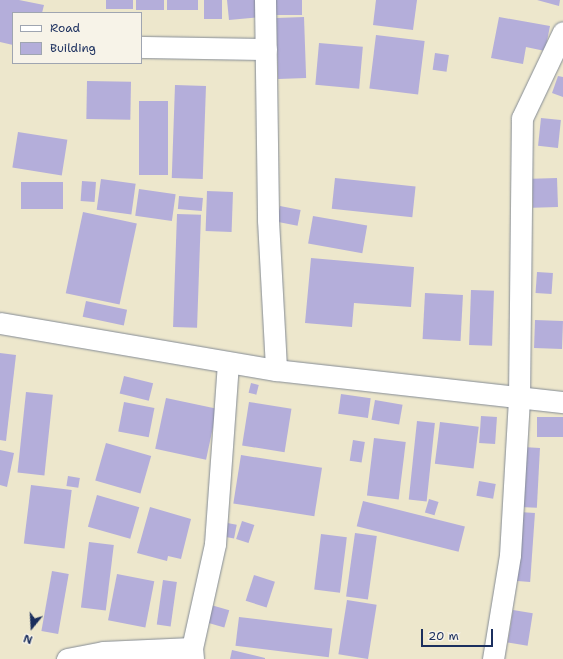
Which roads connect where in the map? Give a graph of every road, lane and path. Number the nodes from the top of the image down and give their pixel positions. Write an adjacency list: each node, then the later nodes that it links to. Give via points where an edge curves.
1 (265, 0): 4 (street)
2 (563, 32): 8 (street, via 522,118)
3 (142, 46): 4 (street)
4 (266, 49): 7 (street, via 268,220)
5 (0, 323): 6 (street)
6 (228, 363): 7 (street); 10 (street, via 215,544)
7 (276, 370): 8 (street)
8 (519, 399): 9 (street); 12 (street, via 510,555)
9 (563, 402)
10 (192, 653): 11 (street, via 103,652)
11 (67, 659)
12 (493, 659)

